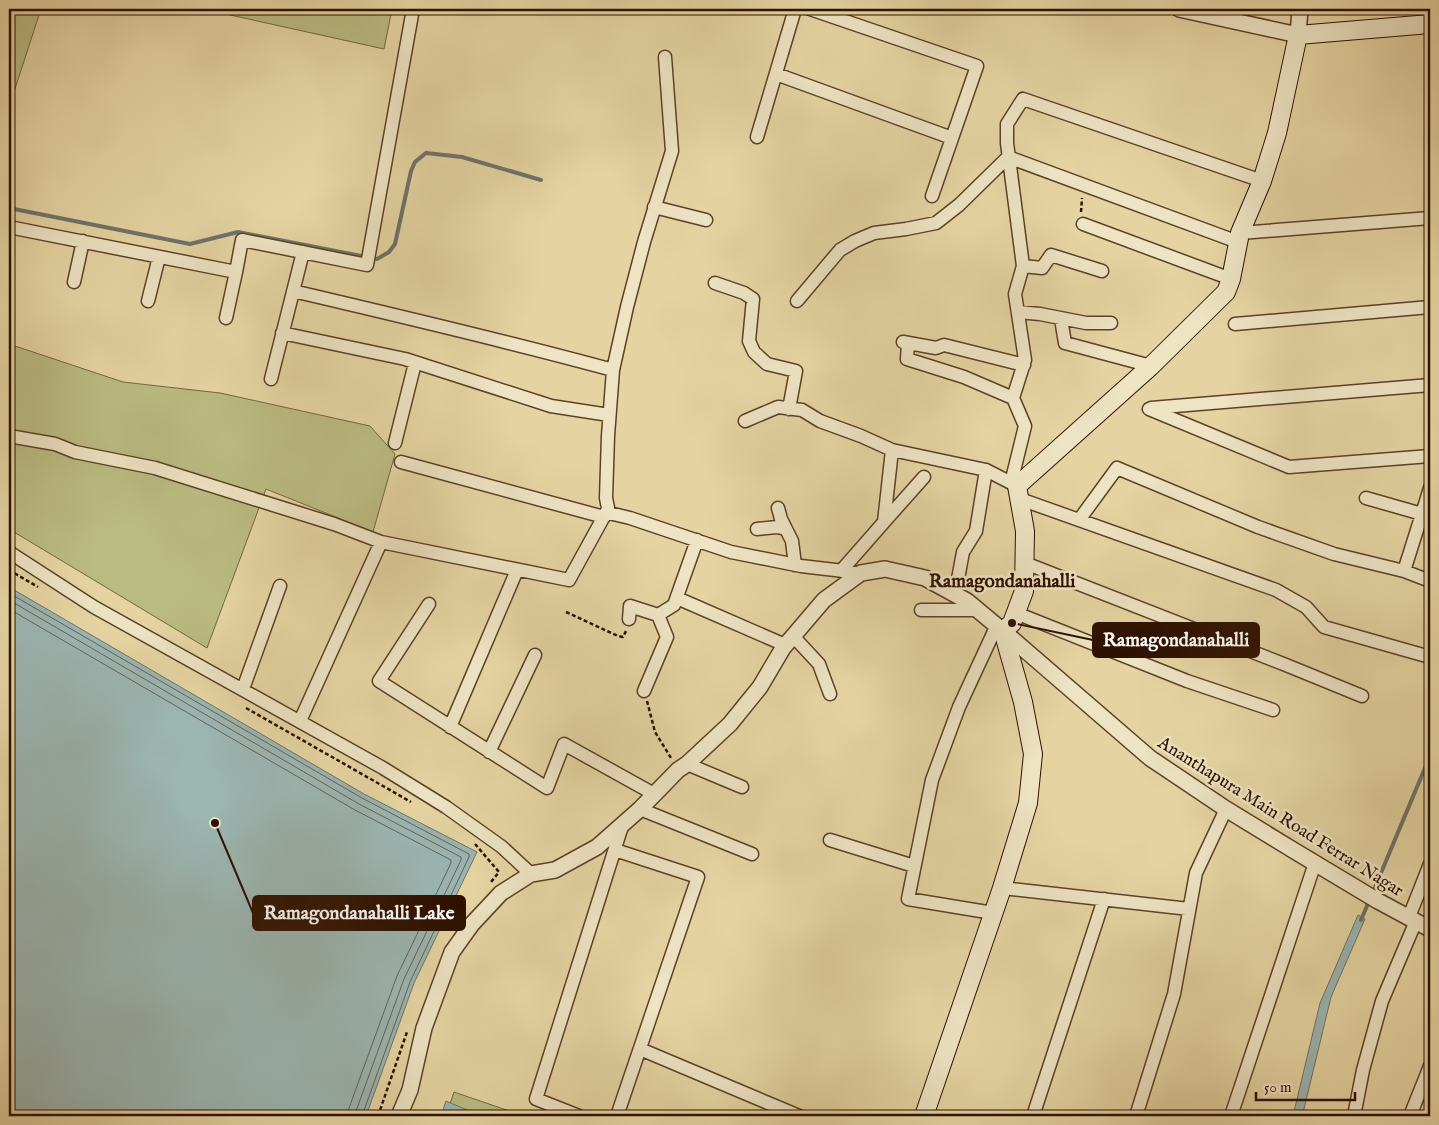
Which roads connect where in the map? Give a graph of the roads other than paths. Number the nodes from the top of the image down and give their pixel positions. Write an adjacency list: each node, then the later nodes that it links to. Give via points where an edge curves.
1 (413, 9): 22 (street, via 367,264)
2 (795, 9): 9 (street)
3 (810, 9): 11 (street, via 977,66)
4 (1179, 9): 7 (street)
5 (1300, 9): 7 (street)
6 (1430, 24): 7 (main road)
7 (1298, 35): 13 (main road, via 1277,133)
8 (665, 57): 15 (street, via 672,151)
9 (776, 74): 10 (street); 11 (street)
10 (757, 137)
11 (952, 138): 14 (street)
12 (1008, 157): 13 (street, via 1007,124 1023,99); 20 (street); 24 (street); 32 (street, via 936,223 874,233 840,250)
13 (1262, 181): 20 (main road)
14 (932, 196)
15 (654, 207): 17 (street); 43 (street)
16 (1430, 218): 20 (street)
17 (706, 220)
18 (1083, 224): 27 (street)
19 (9, 227): 21 (street)
20 (1239, 237): 27 (main road)
21 (83, 241): 23 (street); 28 (street)
22 (303, 252): 26 (street, via 242,240); 30 (street)
23 (159, 257): 26 (street); 31 (street)
24 (1023, 266): 25 (street, via 1042,268 1051,255); 34 (street, via 1015,294)
25 (1102, 271)
26 (236, 272): 35 (street)
27 (1231, 279): 42 (main road, via 1226,292)
28 (74, 282)
29 (715, 282): 47 (street, via 753,299 749,341 754,352 767,364 796,371)
30 (293, 291): 39 (street); 43 (street, via 421,320)
31 (148, 301)
32 (797, 301)
33 (1430, 308): 38 (street)
34 (1018, 312): 36 (street); 41 (street)
35 (226, 318)
36 (1061, 319): 37 (street); 42 (street, via 1065,343)
37 (1111, 323)
38 (1235, 324)
39 (282, 333): 40 (street); 44 (street)
40 (415, 363): 48 (street, via 551,406); 51 (street)
41 (1024, 365): 46 (street); 46 (street, via 944,345 936,348 906,343 907,359 964,377)
42 (1151, 366): 58 (main road)
43 (613, 370): 48 (street)
44 (271, 379)
45 (1430, 385): 53 (street, via 1149,409 1288,468)
46 (1013, 398): 58 (street, via 1025,426)
47 (789, 408): 49 (street, via 778,407); 52 (street, via 802,410 820,421)
48 (609, 415): 61 (street)
49 (745, 421)
50 (9, 436): 68 (street, via 155,468)
51 (395, 444)
52 (892, 450): 55 (street); 64 (street)
53 (1430, 456)
54 (401, 462): 61 (street)
55 (986, 470): 58 (street); 78 (street, via 976,531 963,552)
56 (924, 476): 64 (street)
57 (1430, 488): 62 (street)
58 (1016, 489): 63 (street); 70 (main road, via 1025,532)
59 (1366, 498): 62 (street)
60 (778, 508): 66 (street)
61 (606, 513): 67 (street); 72 (street, via 569,580)
62 (1422, 514): 74 (street)
63 (1079, 520): 74 (street, via 1117,468 1258,527 1334,554); 89 (street, via 1276,590 1306,607 1324,627)
64 (884, 522): 73 (street)
65 (757, 529): 66 (street)
66 (786, 529): 71 (street, via 792,540)
67 (697, 540): 71 (street, via 731,552); 79 (street)
68 (381, 542): 72 (street); 95 (street)
69 (9, 552): 90 (street, via 94,607)
70 (1025, 563): 83 (main road, via 1024,591); 93 (street)
71 (795, 565): 73 (street)
72 (517, 570): 96 (street)
73 (841, 571): 75 (street)
74 (1404, 571): 76 (street)
75 (860, 573): 78 (street, Ananthapura Main Road Ferrar Nagar, via 885,569 925,578); 87 (street, via 824,600)
76 (1430, 581)
77 (280, 586): 90 (street)
78 (955, 595): 82 (street, Ananthapura Main Road Ferrar Nagar)
79 (677, 598): 84 (street, via 674,605); 87 (street)
80 (429, 604): 96 (street, via 379,682)
81 (921, 610): 82 (street)
82 (978, 610): 86 (street, Ananthapura Main Road Ferrar Nagar)
83 (1016, 613): 86 (main road, via 1012,624); 94 (street, via 1187,681)
84 (658, 615): 85 (street, via 630,606); 91 (street, via 667,637)
85 (629, 619)
86 (1000, 628): 102 (street, Ananthapura Main Road Ferrar Nagar, via 1150,758); 109 (street, via 959,707 932,780); 111 (main road, via 1023,702 1033,754 1028,802)
87 (789, 641): 92 (street, via 819,664); 98 (street, via 760,687 730,724)
88 (535, 655): 97 (street)
89 (1430, 657)
90 (243, 689): 95 (street)
91 (644, 691)
92 (830, 694)
93 (1362, 696)
94 (1273, 710)
95 (300, 721): 110 (street, via 456,813 502,847)
96 (450, 727): 97 (street)
97 (490, 752): 100 (street, via 547,788 564,744)
98 (683, 767): 99 (street); 100 (street)
99 (742, 787)
100 (654, 794): 101 (street)
101 (640, 809): 103 (street); 106 (street)
102 (1226, 809): 107 (street, Ananthapura Main Road Ferrar Nagar); 113 (street, via 1196,873)
103 (624, 824): 105 (street); 110 (street, via 597,847 556,870)
104 (830, 840): 109 (street)
105 (615, 850): 117 (street, via 698,878); 120 (street, via 536,1099)
106 (752, 854)
107 (1315, 863): 115 (street, Ananthapura Main Road Ferrar Nagar); 126 (street)
108 (1430, 864): 115 (street)
109 (914, 866): 114 (street, via 908,900)
110 (531, 874): 119 (street, via 501,893 472,924 452,952 424,1028 410,1090)
111 (1002, 888): 112 (street); 114 (main road)
112 (1104, 899): 113 (street); 124 (street)
113 (1189, 910): 125 (street, via 1174,994)
114 (993, 913): 123 (main road)
115 (1413, 919): 116 (street, Ananthapura Main Road Ferrar Nagar); 127 (street, via 1382,1001)
116 (1430, 928)
117 (640, 1049): 121 (street); 122 (street)
118 (1430, 1066): 128 (street, via 1412,1111)
119 (400, 1116)
120 (579, 1116)
121 (617, 1116)
122 (799, 1116)
123 (924, 1116)
124 (1033, 1116)
125 (1136, 1116)
126 (1231, 1116)
127 (1354, 1116)
128 (1414, 1116)

